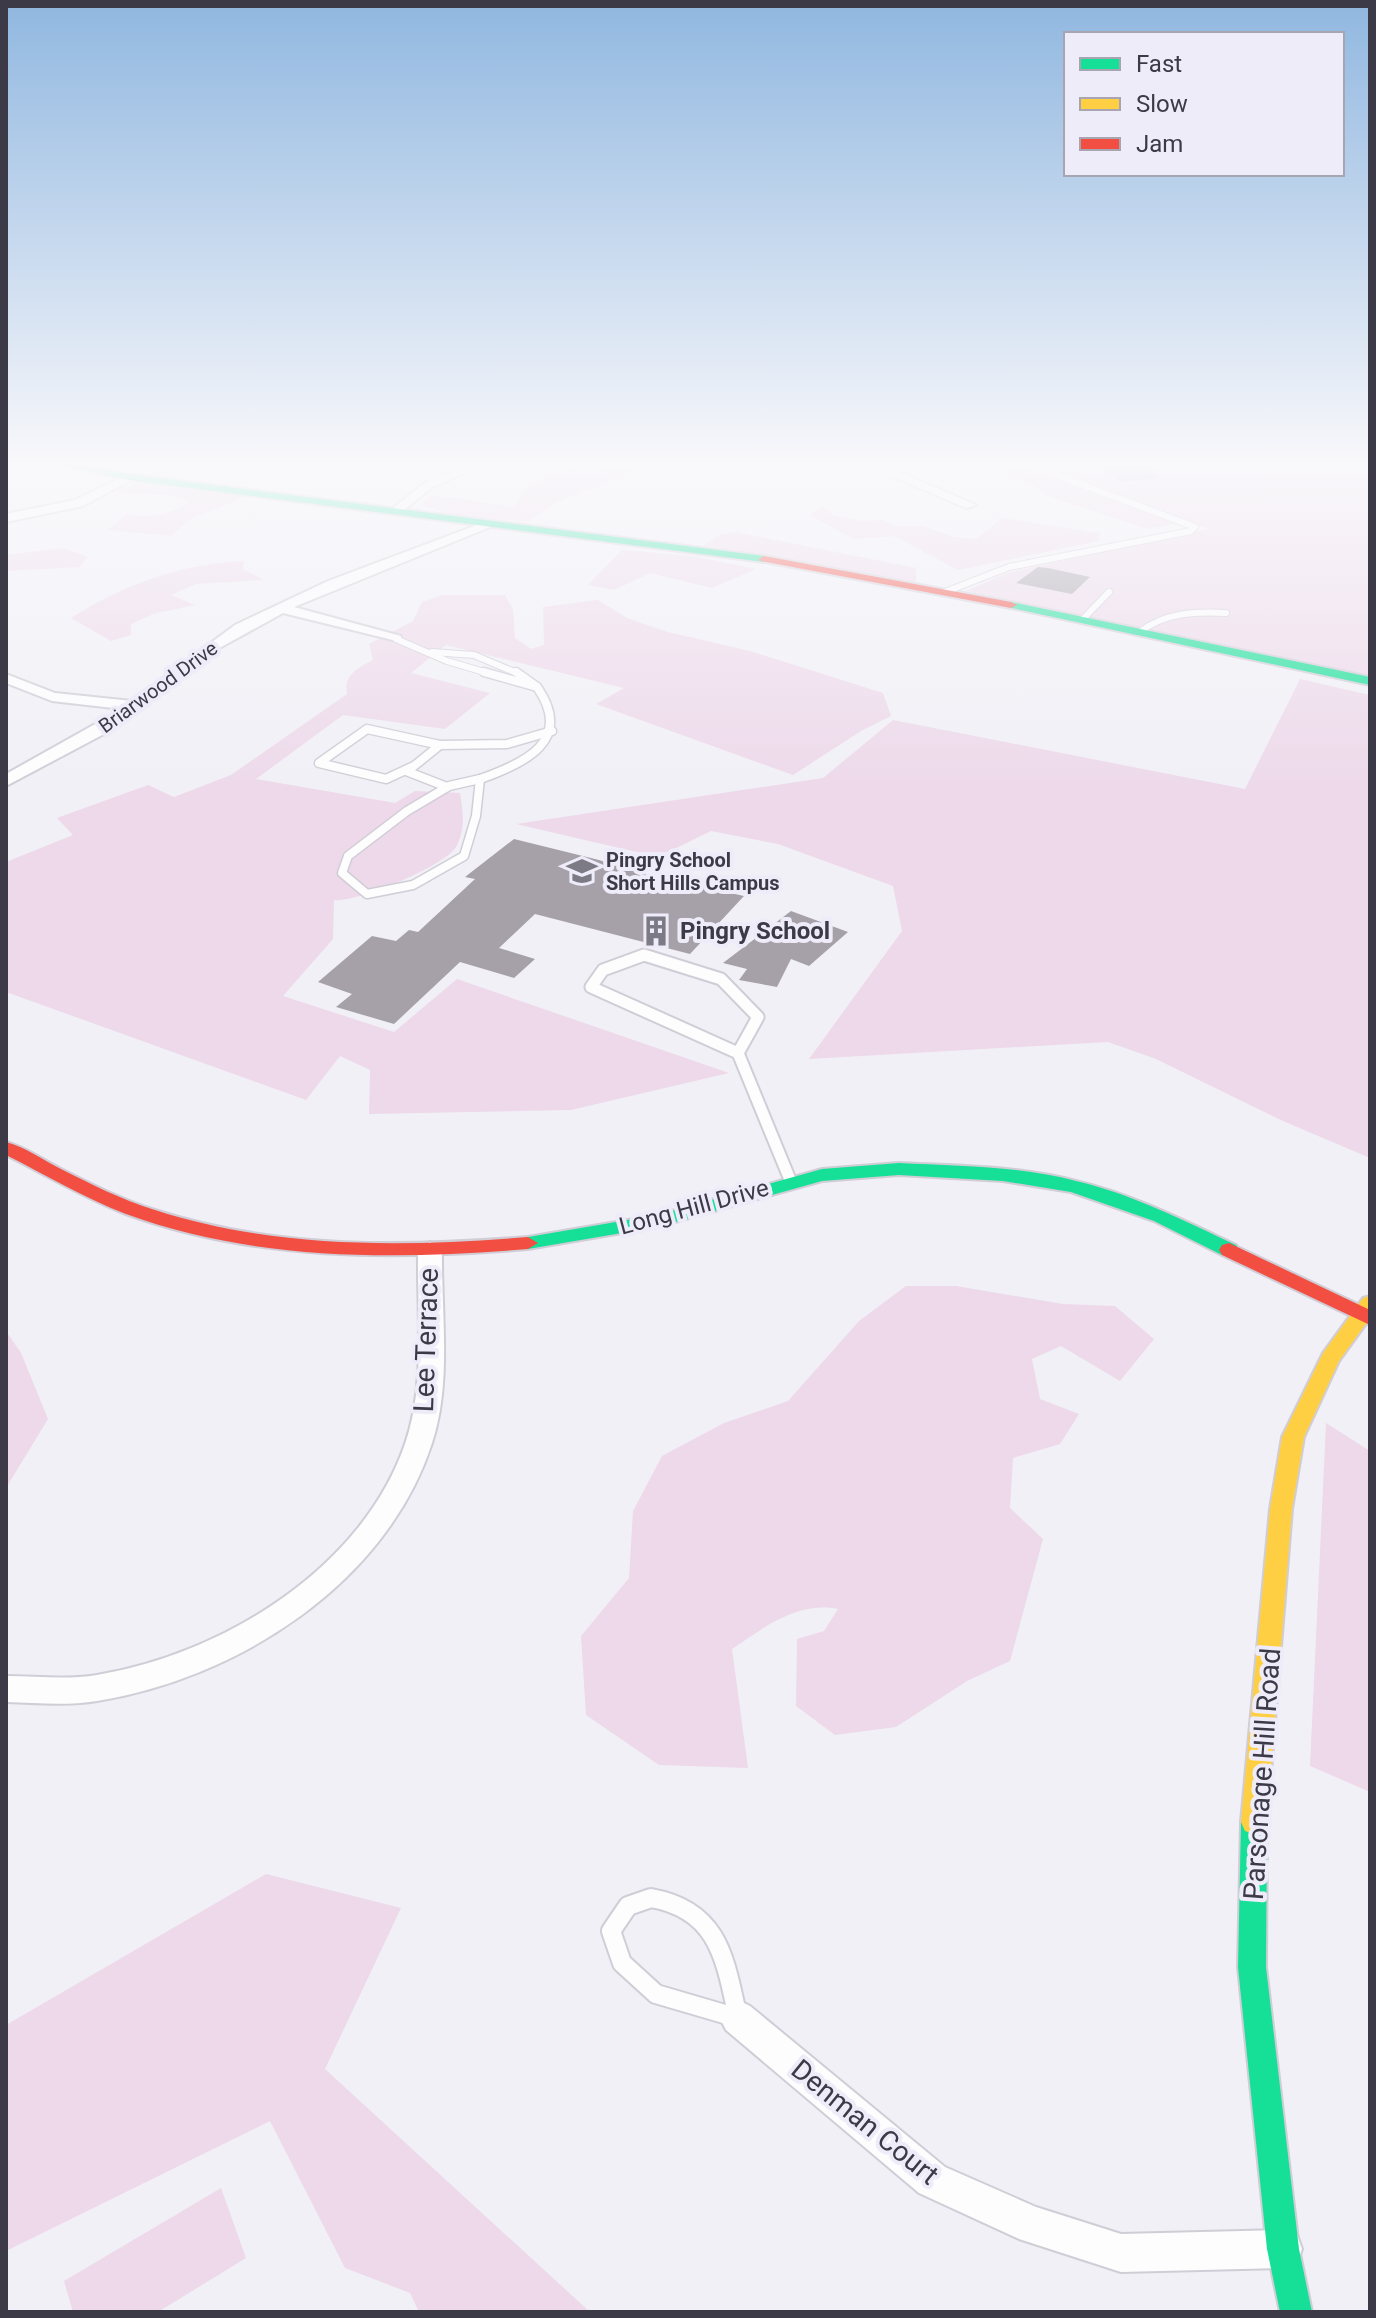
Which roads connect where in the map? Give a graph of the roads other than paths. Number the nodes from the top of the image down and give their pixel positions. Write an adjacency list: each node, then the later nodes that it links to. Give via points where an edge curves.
1 (372, 569): 6 (street, Briarwood Drive)
2 (815, 569): 4 (street)
3 (1003, 569): 4 (lane)
4 (945, 592): 8 (street)
5 (1109, 592): 8 (lane)
6 (281, 608): 10 (street); 13 (street, Briarwood Drive, via 209,648)
7 (1226, 613): 9 (lane, via 1160,620)
8 (1082, 620): 9 (street)
9 (1140, 632): 12 (street)
10 (396, 639): 14 (lane, via 447,661 537,687 555,715)
11 (6, 678): 13 (street, via 52,697)
12 (1370, 681)
13 (133, 706): 18 (street, Briarwood Drive, via 114,723)
14 (552, 731): 15 (lane, via 507,744); 17 (lane, via 537,751)
15 (440, 745): 16 (lane); 16 (lane, via 367,729 319,763 386,779)
16 (406, 771): 19 (lane)
17 (480, 779): 19 (lane); 19 (lane, via 464,856 413,885 367,894 342,873 348,856)
18 (6, 781)
19 (447, 787)
20 (738, 1053): 20 (lane, via 758,1017 721,979 644,955 603,970 591,987); 22 (lane)
21 (6, 1148): 23 (street, Long Hill Drive, via 147,1214 209,1232 339,1249)
22 (791, 1182): 23 (street, Long Hill Drive, via 659,1221 501,1247); 24 (street, Long Hill Drive, via 824,1175 934,1172 1077,1185)
23 (430, 1250): 25 (street, Lee Terrace, via 426,1406 420,1440 389,1506 337,1569 279,1615 173,1668 95,1689)
24 (1368, 1312): 27 (street, Parsonage Hill Road, via 1330,1358 1293,1437 1281,1509 1254,1800 1252,1967)
25 (6, 1689)
26 (738, 2018): 26 (lane, via 656,1994 622,1963 611,1931 628,1906 651,1898 681,1905 707,1926 726,1962); 27 (street, Denman Court, via 932,2180 1033,2225 1121,2253)
27 (1283, 2249): 28 (street, Parsonage Hill Road)
28 (1296, 2312)

